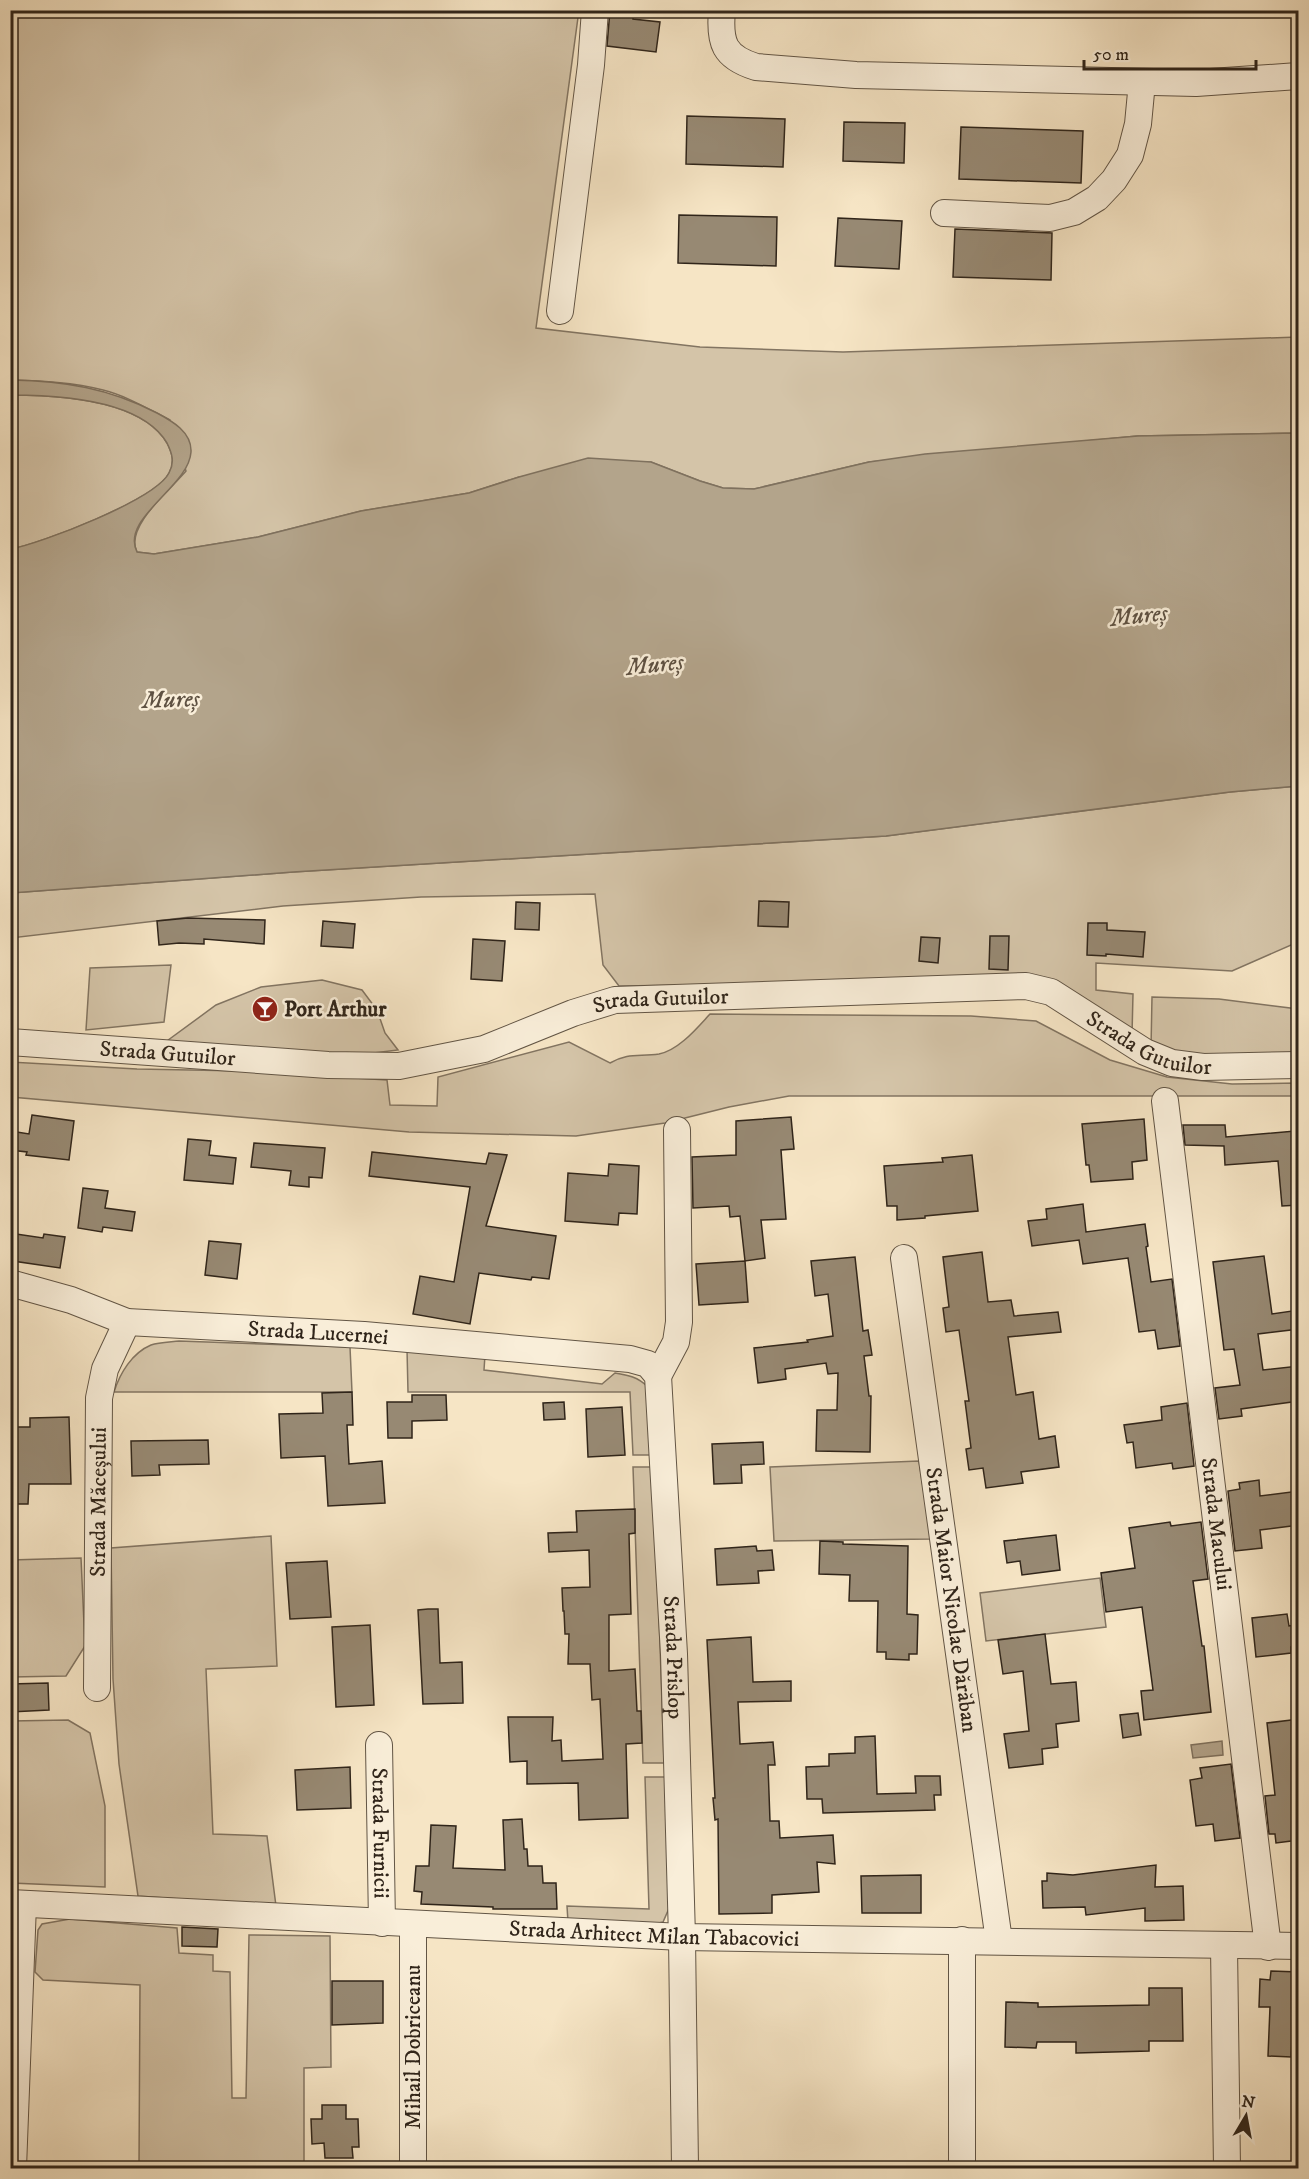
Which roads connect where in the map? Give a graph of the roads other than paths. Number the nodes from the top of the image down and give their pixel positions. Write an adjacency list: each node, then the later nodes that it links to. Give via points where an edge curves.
1 (595, 10): 6 (street)
2 (722, 10): 4 (street, via 720,30 728,52 756,67 856,75)
3 (1299, 76): 4 (street, via 1196,83)
4 (1142, 82): 5 (street, via 1130,155 1097,198 1074,212 1050,218)
5 (944, 213)
6 (561, 311)
7 (10, 1042): 8 (street, Strada Gutuilor, via 328,1065 399,1066 484,1049 615,1000 1026,986 1051,992 1145,1052 1172,1063 1203,1067)
8 (1299, 1065)
9 (1165, 1101): 25 (street, Strada Macului)
10 (677, 1130): 14 (street, via 679,1322 676,1342)
11 (904, 1258): 22 (street, Strada Maior Nicolae Dărăban)
12 (10, 1283): 13 (street, Strada Lucernei, via 71,1300)
13 (128, 1322): 14 (street, Strada Lucernei, via 364,1335 630,1359 648,1364); 15 (street, Strada Măceșului, via 105,1369 99,1398)
14 (658, 1376): 20 (street, Strada Prislop, via 674,1654)
15 (98, 1688)
16 (379, 1745): 18 (street, Strada Furnicii)
17 (17, 1904): 18 (street, Strada Arhitect Milan Tabacovici); 26 (street)
18 (382, 1923): 19 (street, Strada Arhitect Milan Tabacovici)
19 (413, 1924): 20 (street, Strada Arhitect Milan Tabacovici); 27 (street, Mihail Dobriceanu)
20 (682, 1937): 21 (street, Strada Arhitect Milan Tabacovici); 28 (street, Strada Prislop)
21 (962, 1940): 22 (street, Strada Arhitect Milan Tabacovici); 29 (street)
22 (999, 1941): 23 (street, Strada Arhitect Milan Tabacovici)
23 (1224, 1946): 25 (street, Strada Arhitect Milan Tabacovici); 30 (street)
24 (1299, 1946): 25 (street, Strada Arhitect Milan Tabacovici)
25 (1268, 1947)
26 (13, 2169)
27 (413, 2169)
28 (685, 2169)
29 (962, 2169)
30 (1227, 2169)

